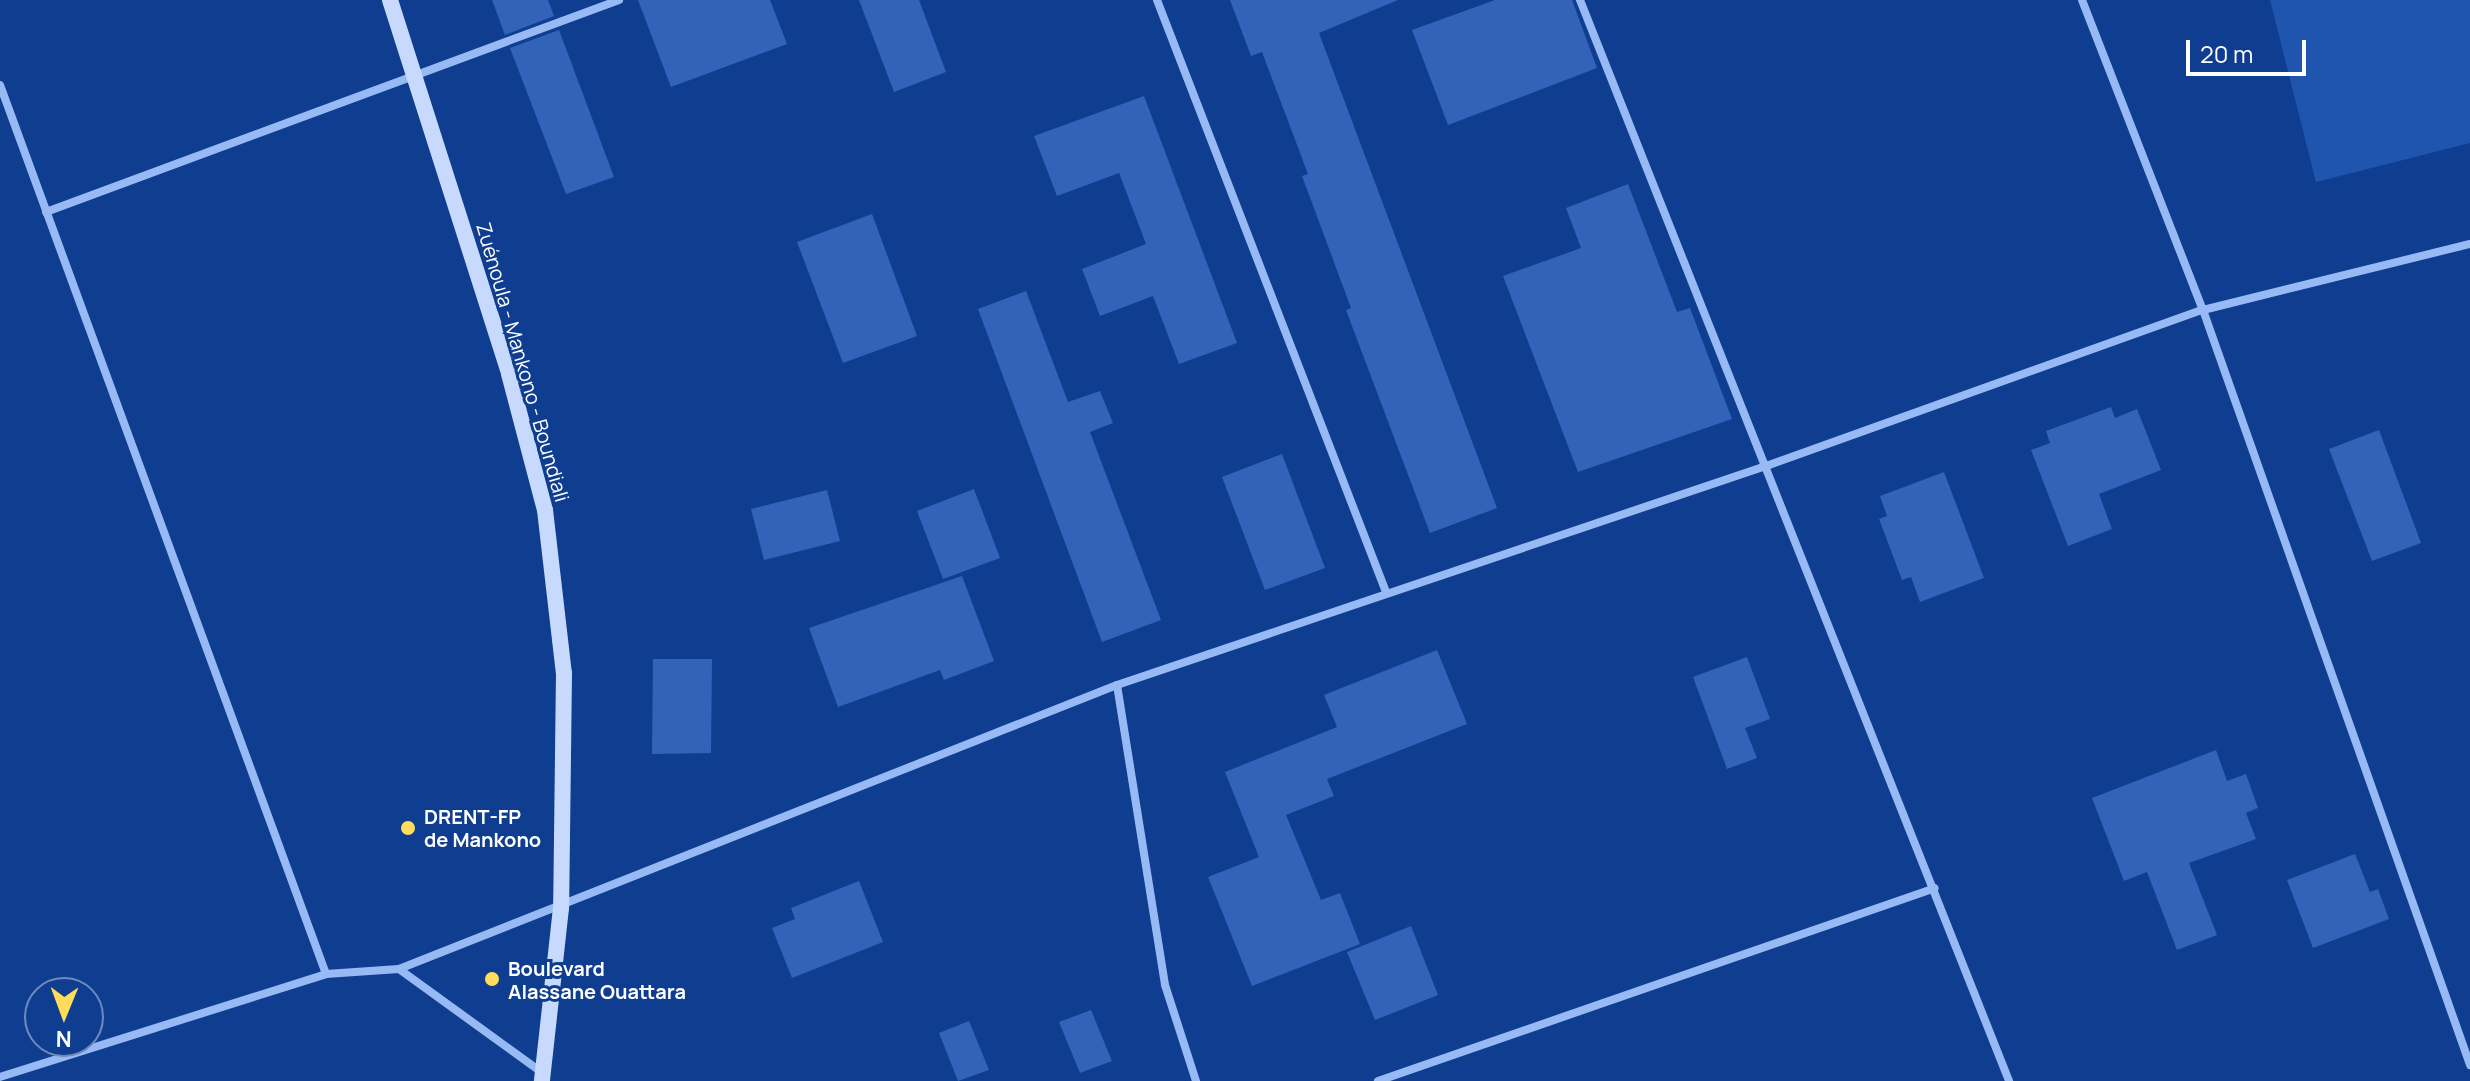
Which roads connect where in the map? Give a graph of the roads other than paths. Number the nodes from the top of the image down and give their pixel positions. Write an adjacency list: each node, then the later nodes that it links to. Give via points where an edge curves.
1 (390, 0): 6 (main road, Zuénoula - Mankono - Boundiali)
2 (619, 0): 6 (street)
3 (1157, 0): 12 (street)
4 (1580, 0): 11 (street)
5 (2082, 0): 10 (street)
6 (416, 74): 8 (street); 15 (main road, Zuénoula - Mankono - Boundiali, via 545,510 564,673)
7 (0, 85): 8 (street)
8 (46, 212): 17 (street)
9 (2470, 244): 10 (street)
10 (2203, 310): 11 (street); 18 (street)
11 (1769, 465): 12 (street); 14 (street)
12 (1386, 592): 13 (street)
13 (1117, 685): 15 (street); 21 (street, via 1165,985)
14 (1935, 888): 22 (street); 23 (street)
15 (561, 908): 16 (street); 20 (main road, Zuénoula - Mankono - Boundiali)
16 (399, 969): 17 (street); 20 (street)
17 (326, 974): 19 (street)
18 (2470, 1065)
19 (0, 1077)
20 (543, 1078)
21 (1196, 1081)
22 (1378, 1081)
23 (2009, 1081)

